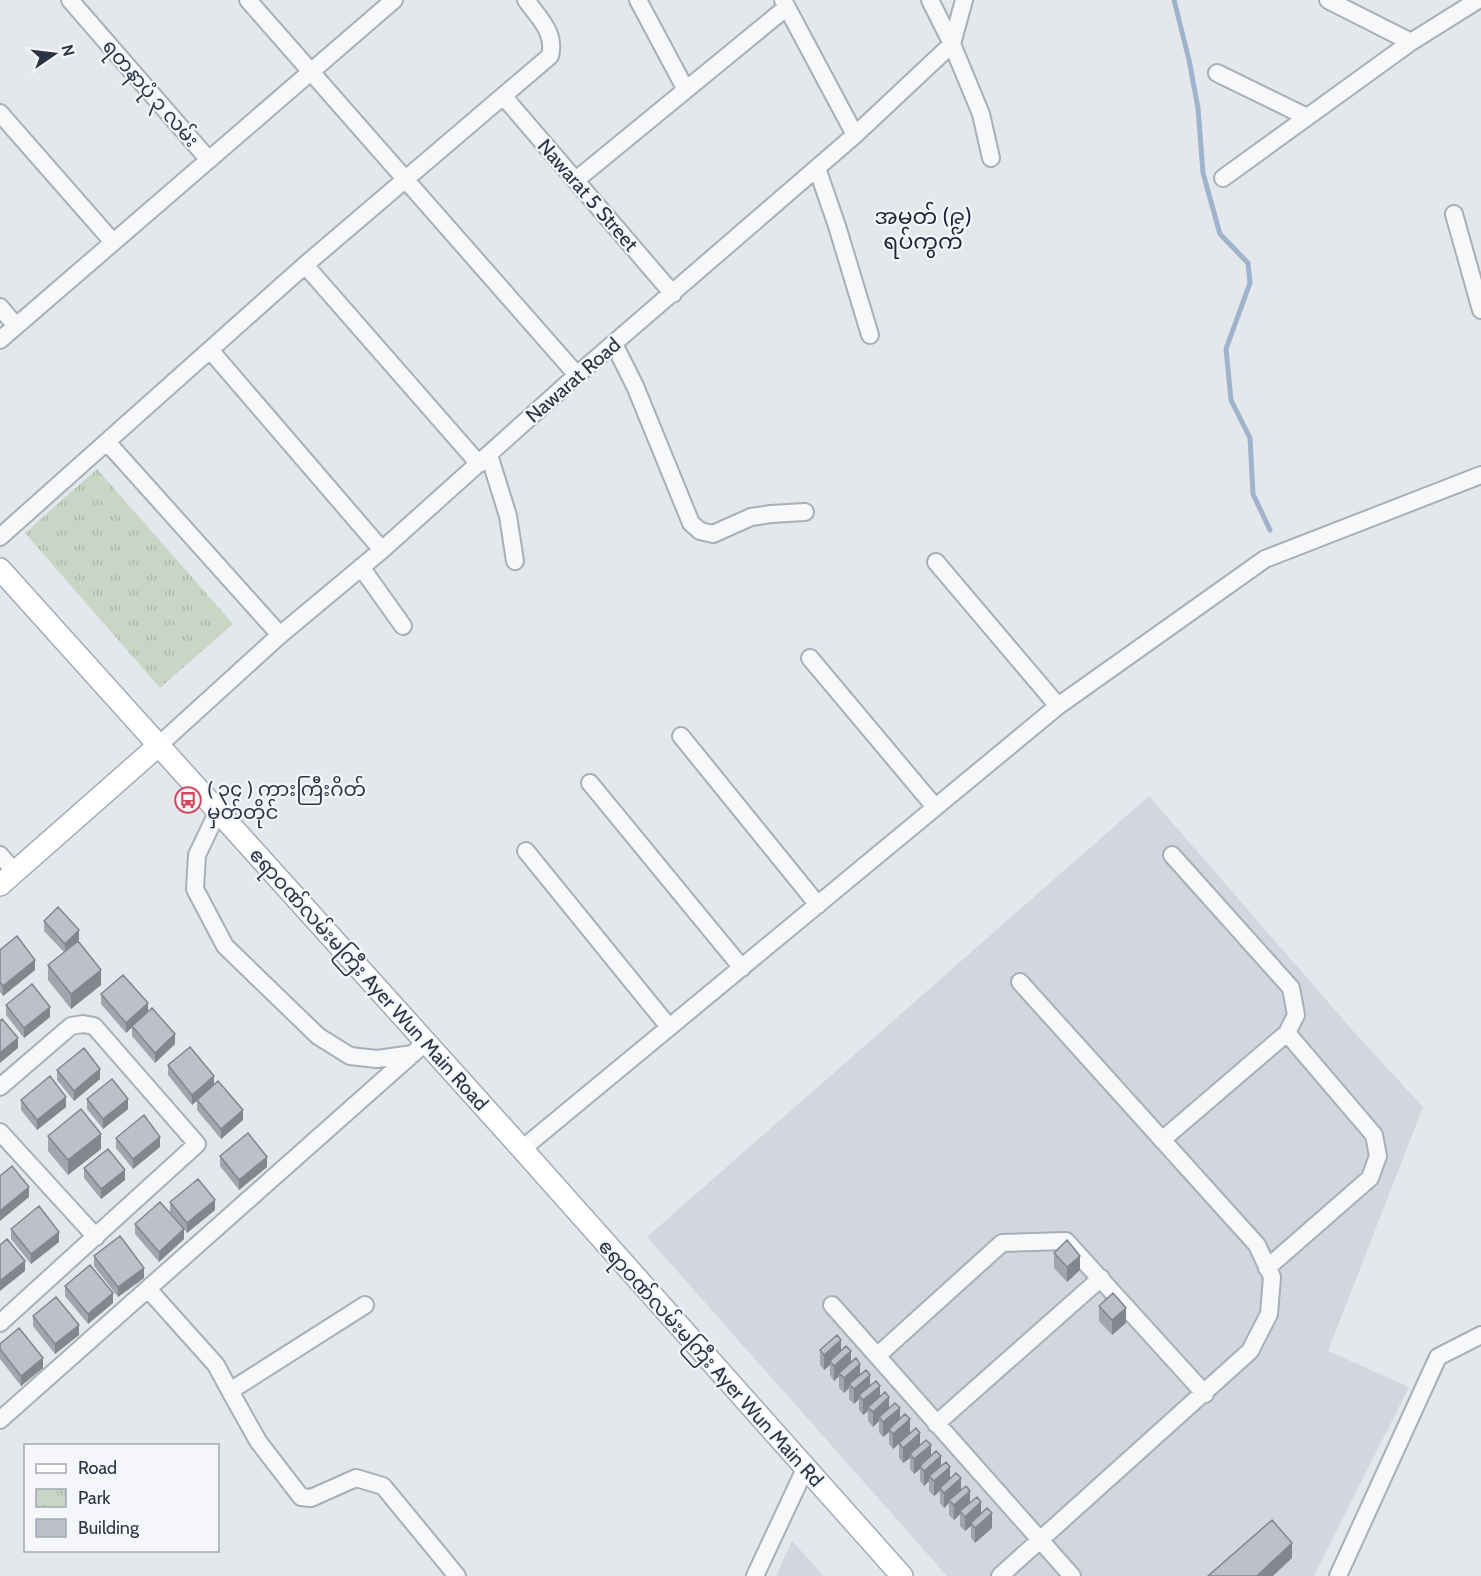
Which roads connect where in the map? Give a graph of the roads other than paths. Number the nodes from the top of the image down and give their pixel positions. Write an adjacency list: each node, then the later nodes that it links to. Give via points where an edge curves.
1 (70, 0): 21 (street, ရတနာပုံ ၃ လမ်း)
2 (248, 0): 13 (street)
3 (394, 0): 13 (street)
4 (526, 0): 16 (street, via 551,35 550,56)
5 (638, 0): 15 (street)
6 (930, 0): 12 (street)
7 (964, 0): 12 (street)
8 (1328, 0): 11 (street)
9 (1478, 0): 11 (street)
10 (785, 4): 15 (street); 19 (street)
11 (1411, 42): 18 (street)
12 (952, 44): 19 (street, Nawarat Road); 20 (street, via 981,114)
13 (311, 71): 21 (street); 24 (street)
14 (1216, 73): 18 (street)
15 (686, 90): 25 (street)
16 (504, 97): 24 (street); 25 (street, Nawarat 5 Street)
17 (0, 113): 27 (street)
18 (1307, 117): 23 (street)
19 (855, 135): 22 (street, Nawarat Road)
20 (991, 158)
21 (209, 159): 27 (street)
22 (817, 168): 29 (street, Nawarat Road); 33 (street)
23 (1223, 178)
24 (405, 179): 28 (street); 37 (street)
25 (576, 180): 29 (street, Nawarat 5 Street)
26 (1454, 214): 31 (street)
27 (114, 242): 32 (street)
28 (305, 265): 36 (street); 39 (street)
29 (673, 294): 35 (street, Nawarat Road)
30 (0, 307): 32 (street)
31 (1481, 310)
32 (16, 326): 34 (street)
33 (870, 335)
34 (0, 340)
35 (614, 344): 37 (street, Nawarat Road); 41 (street, via 640,396 692,523 700,531 712,534 751,518)
36 (210, 350): 38 (street); 43 (street)
37 (577, 375): 39 (street, Nawarat Road)
38 (106, 442): 42 (street); 49 (street)
39 (484, 460): 43 (street, Nawarat Road); 44 (street, via 508,516)
40 (1481, 475): 51 (street, via 1265,559)
41 (805, 512)
42 (0, 537)
43 (382, 550): 46 (street, Nawarat Road)
44 (515, 561)
45 (936, 562): 51 (street)
46 (362, 567): 48 (street); 49 (street, Nawarat Road)
47 (0, 569): 53 (main road, ဧရာဝဏ်လမ်းမကြီး Ayer Wun Main Road)
48 (403, 626)
49 (280, 635): 53 (street, Nawarat Road)
50 (810, 658): 55 (street)
51 (1058, 706): 55 (street)
52 (681, 736): 61 (street)
53 (159, 745): 56 (main road, ဧရာဝဏ်လမ်းမကြီး Ayer Wun Main Road); 60 (main road)
54 (590, 783): 62 (street)
55 (935, 807): 61 (street)
56 (218, 811): 66 (main road, ဧရာဝဏ်လမ်းမကြီး Ayer Wun Main Road); 66 (street, via 197,855 195,889 225,946 318,1036 350,1056 377,1059)
57 (526, 851): 64 (street)
58 (0, 855): 60 (street)
59 (1172, 855): 65 (street, via 1290,988 1296,1015)
60 (7, 879)
61 (818, 905): 62 (street)
62 (742, 968): 64 (street)
63 (1020, 982): 69 (street)
64 (669, 1028): 70 (street)
65 (1287, 1033): 69 (street); 72 (street, via 1374,1135 1378,1155 1370,1178)
66 (419, 1048): 70 (main road, ဧရာဝဏ်လမ်းမကြီး Ayer Wun Main Road); 74 (street)
67 (0, 1087): 71 (street, via 71,1026 94,1026 197,1144)
68 (0, 1132): 71 (street)
69 (1162, 1140): 72 (street, via 1257,1245)
70 (522, 1149): 84 (main road, ဧရာဝဏ်လမ်းမကြီး Ayer Wun Main Rd)
71 (96, 1237): 77 (street)
72 (1267, 1268): 81 (street, via 1272,1277 1269,1314 1250,1351)
73 (1101, 1278): 79 (street, via 1066,1241 1002,1242); 81 (street); 83 (street)
74 (147, 1289): 80 (street, via 216,1365); 82 (street)
75 (365, 1305): 80 (street)
76 (832, 1305): 79 (street)
77 (0, 1323)
78 (1481, 1335): 91 (street, via 1438,1357)
79 (877, 1356): 83 (street)
80 (230, 1391): 86 (street, via 258,1441 301,1497 311,1498 356,1478 383,1486)
81 (1204, 1394): 85 (street)
82 (0, 1420)
83 (936, 1424): 85 (street)
84 (805, 1469): 87 (street); 88 (main road, ဧရာဝဏ်လမ်းမကြီး Ayer Wun Main Rd)
85 (1040, 1541): 89 (street); 90 (street)
86 (457, 1576)
87 (755, 1576)
88 (902, 1576)
89 (1000, 1576)
90 (1072, 1576)
91 (1338, 1576)

